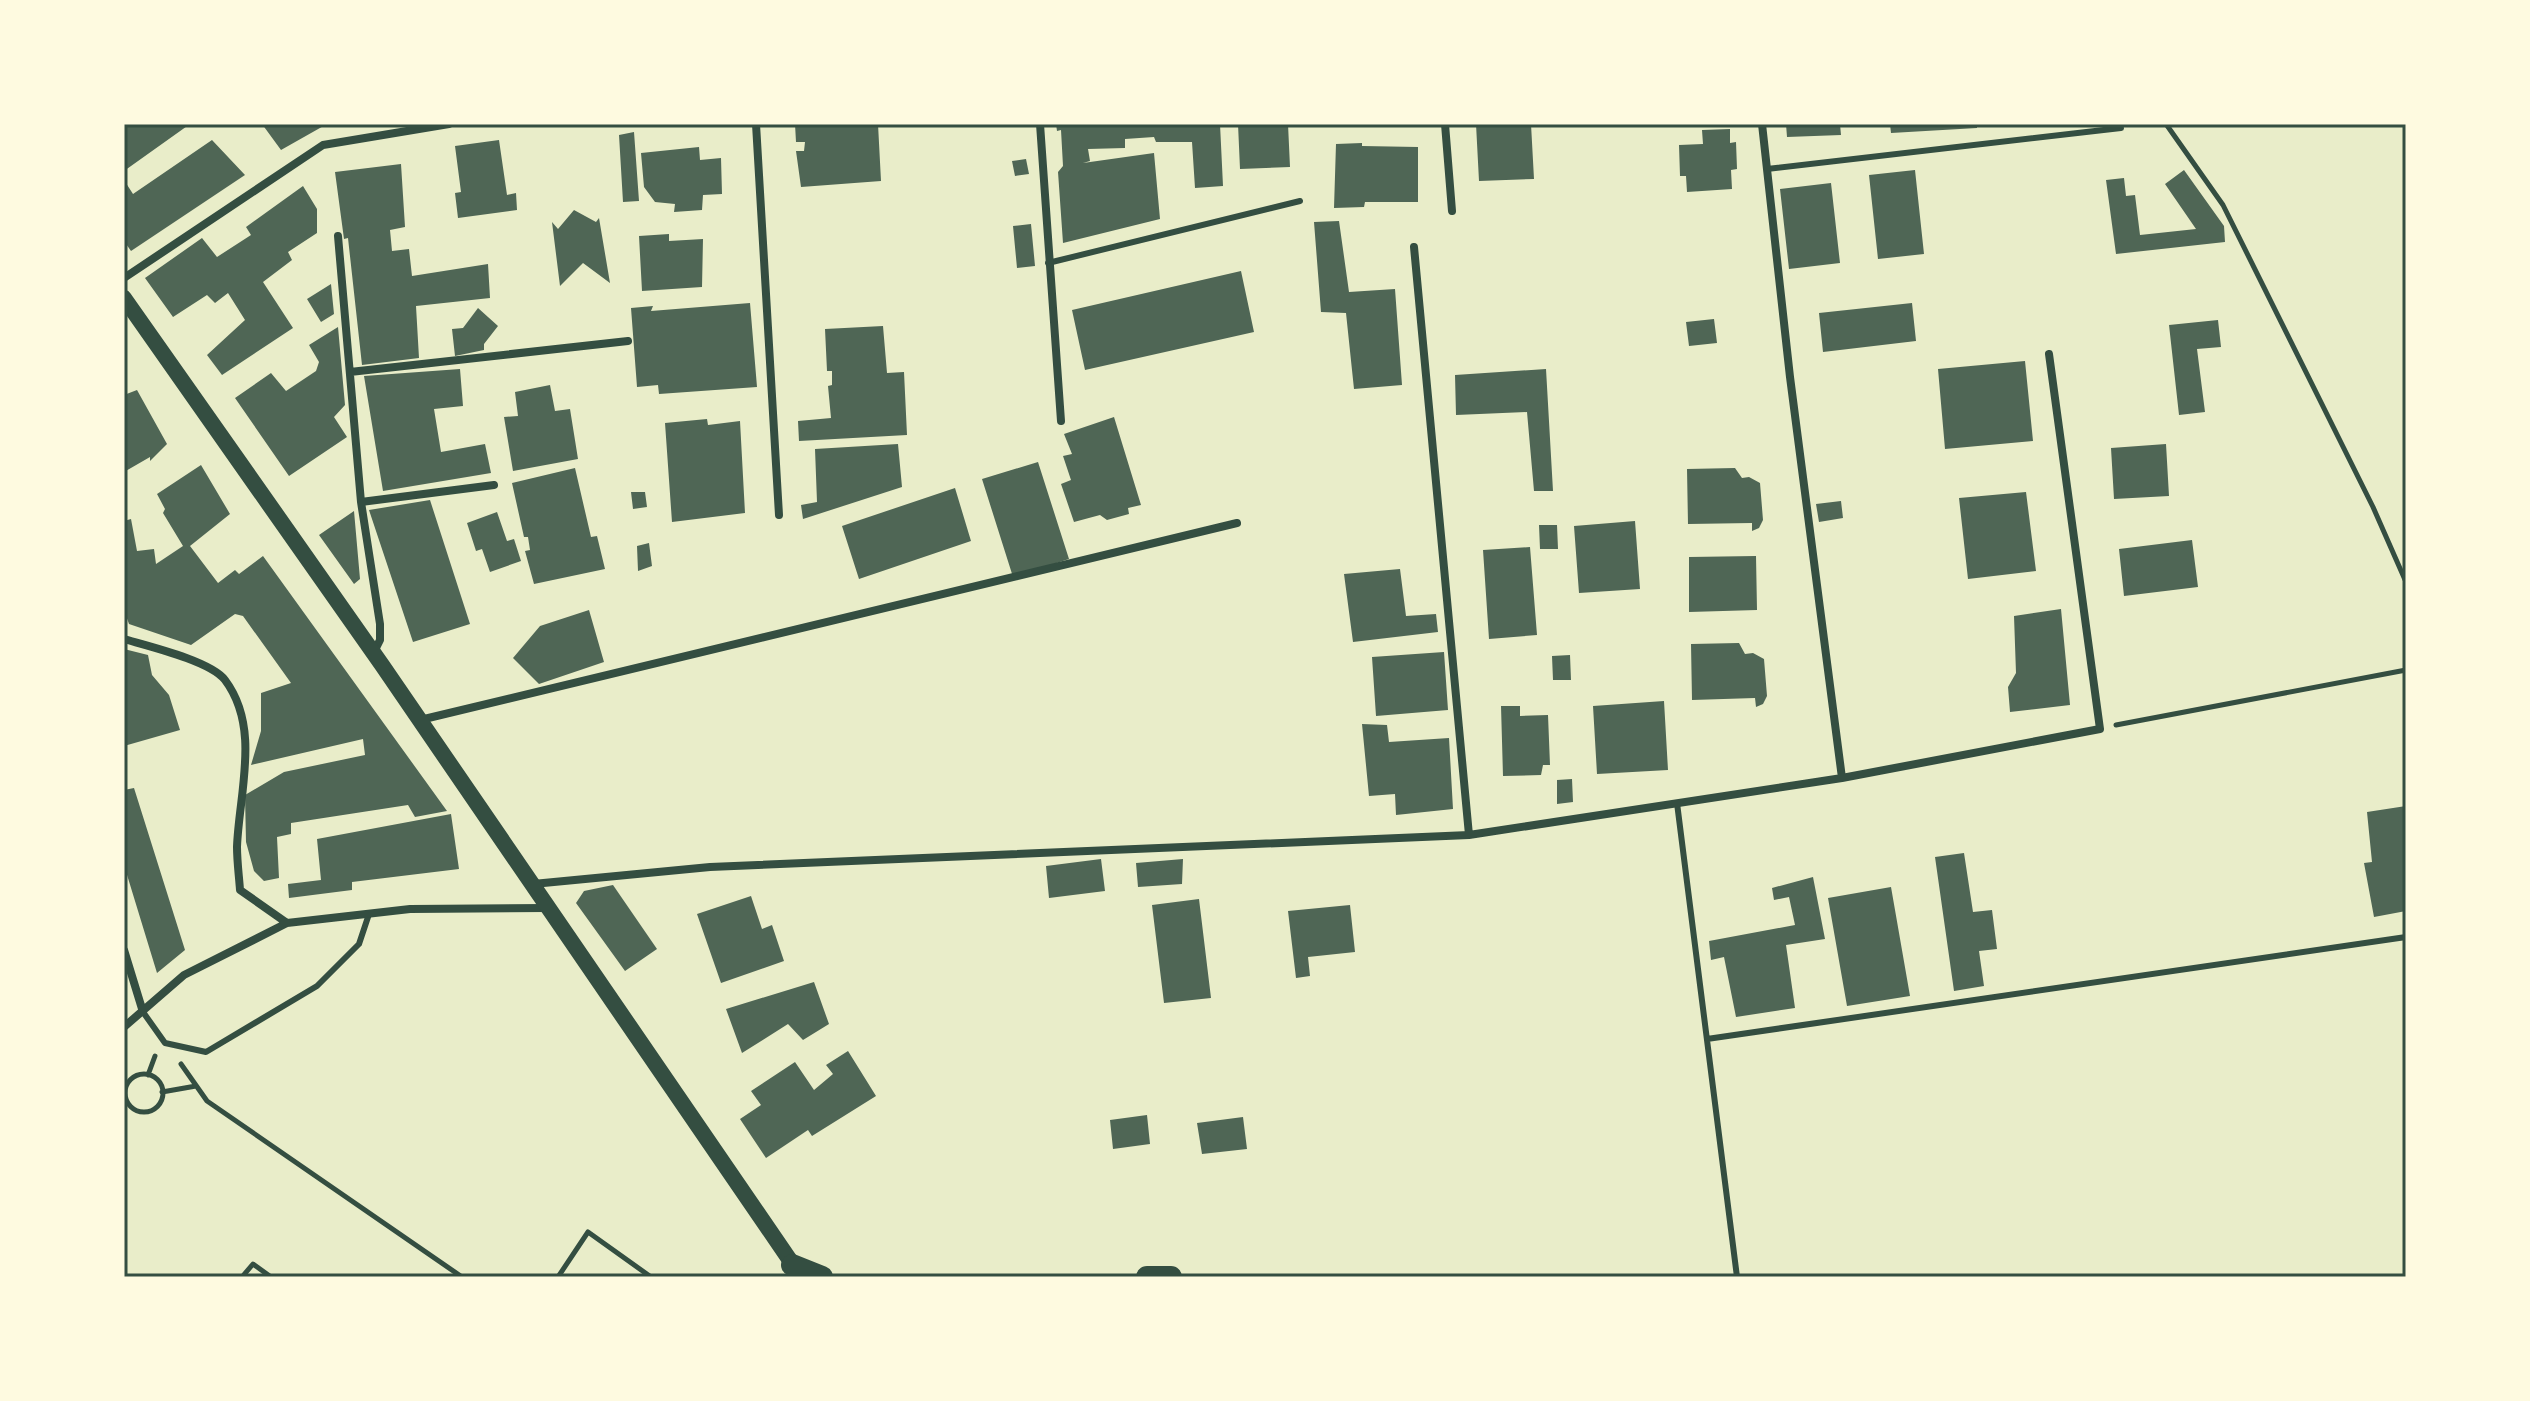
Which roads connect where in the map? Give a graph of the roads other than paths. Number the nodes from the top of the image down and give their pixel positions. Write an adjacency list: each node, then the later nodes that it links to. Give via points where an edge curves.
1 (449, 124): 13 (street, via 323,145)
2 (756, 124): 22 (street)
3 (1040, 124): 12 (street)
4 (1445, 124): 9 (street)
5 (1762, 124): 7 (street)
6 (2121, 128): 7 (lane)
7 (1767, 169): 27 (street)
8 (1300, 201): 12 (lane)
9 (1452, 211)
10 (338, 236): 18 (street)
11 (1414, 247): 29 (street)
12 (1048, 263): 19 (street)
13 (124, 278)
14 (124, 298): 15 (main road)
15 (130, 316): 25 (main road)
16 (628, 341): 18 (street)
17 (2049, 354): 27 (street, via 2100,729)
18 (350, 372): 21 (street)
19 (1061, 421)
20 (494, 485): 21 (street)
21 (361, 502): 25 (street, via 380,624)
22 (779, 515)
23 (1237, 523): 26 (street)
24 (124, 639): 33 (street, via 184,657 224,678 240,714 247,755 237,848 240,890)
25 (374, 652): 26 (main road)
26 (420, 720): 30 (main road)
27 (1842, 778): 28 (street)
28 (1677, 803): 29 (street); 38 (lane)
29 (1469, 835): 30 (street, via 710,867)
30 (530, 885): 31 (main road)
31 (546, 908): 32 (street); 39 (main road)
32 (369, 914): 33 (street); 36 (lane, via 359,944 317,986 206,1052 165,1043)
33 (287, 923): 36 (street, via 184,975)
34 (2406, 937): 38 (lane)
35 (124, 950): 36 (street)
36 (143, 1012): 37 (street)
37 (124, 1027)
38 (1707, 1039): 43 (lane)
39 (797, 1271): 40 (highway)
40 (822, 1277)
41 (1147, 1277): 42 (highway)
42 (1171, 1277)
43 (1737, 1277)

